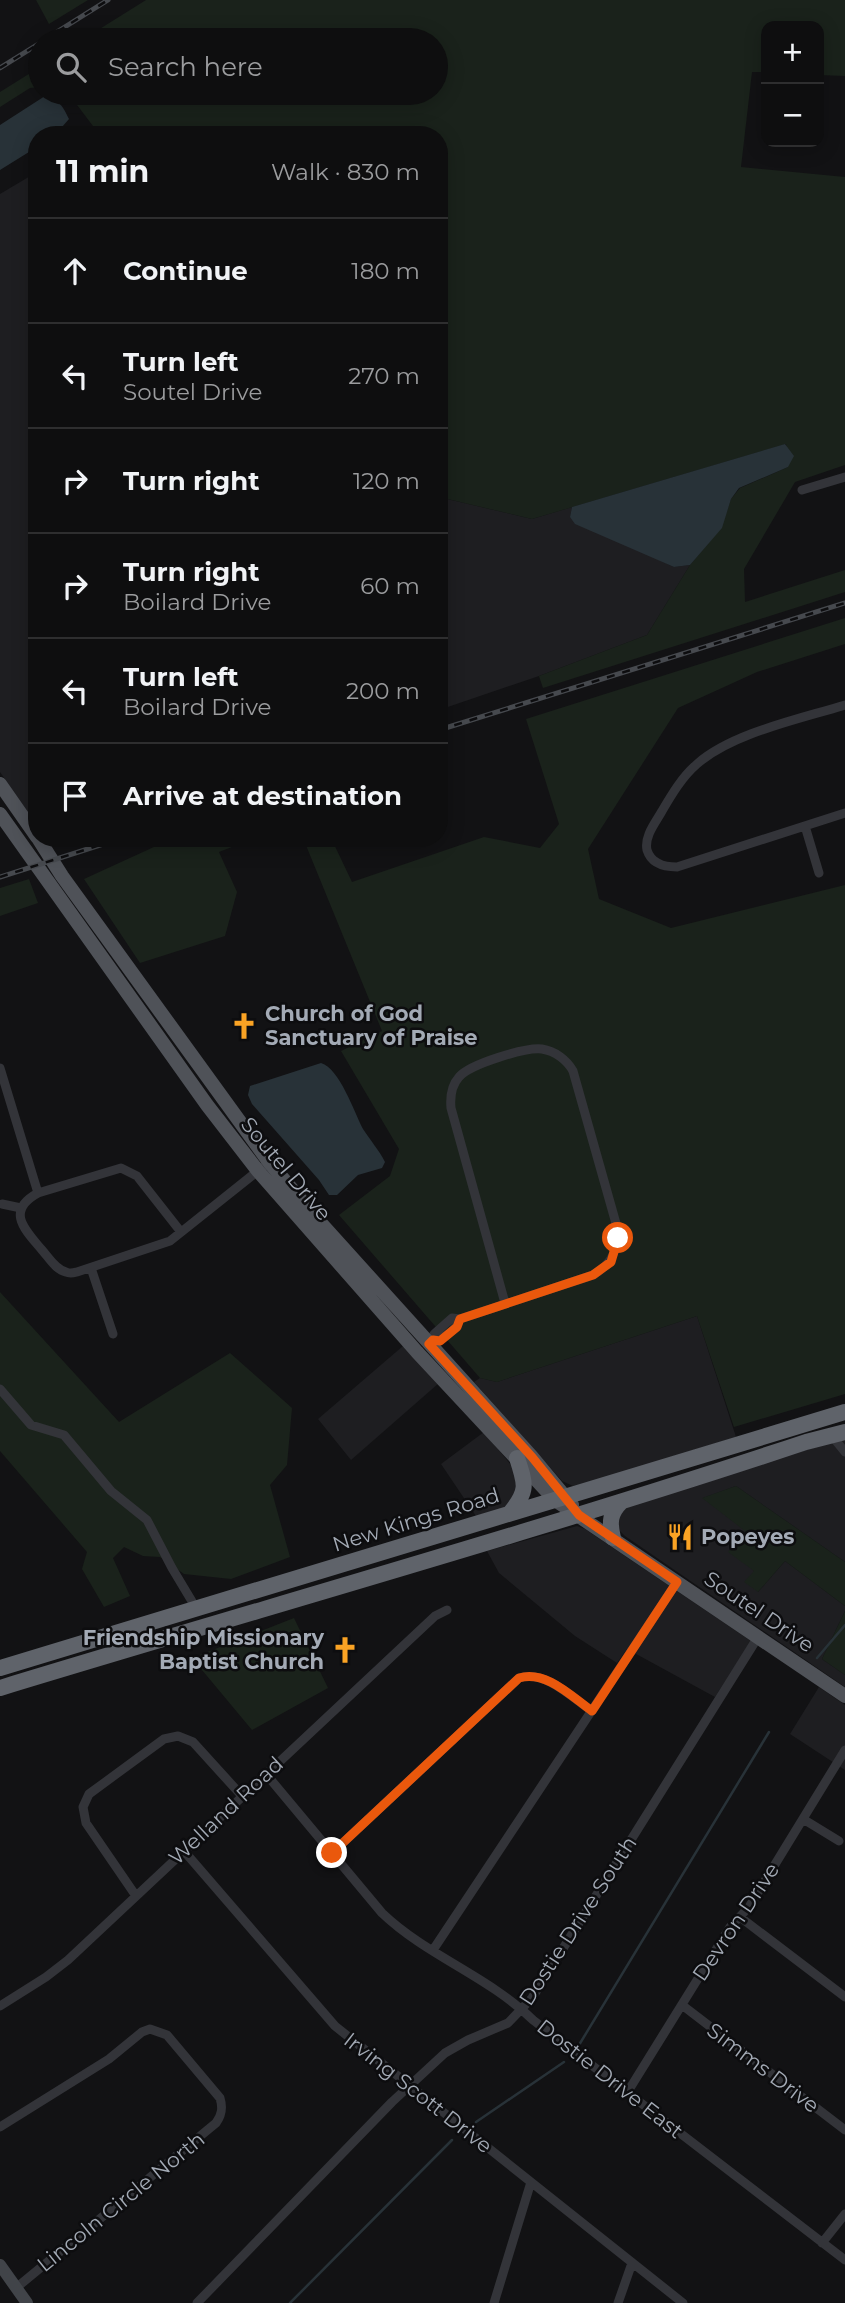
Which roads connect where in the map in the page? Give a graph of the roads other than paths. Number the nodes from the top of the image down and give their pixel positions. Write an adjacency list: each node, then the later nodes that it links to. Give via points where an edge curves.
1 (845, 477): 2 (street)
2 (802, 490)
3 (845, 705): 8 (street, via 715,750 677,787 649,836 647,849 655,862 677,867)
4 (0, 784): 7 (main road, Soutel Drive)
5 (845, 813): 8 (street)
6 (0, 814): 12 (main road, Soutel Drive, via 200,1094)
7 (28, 824)
8 (805, 826): 10 (street)
9 (43, 847): 12 (main road, Soutel Drive)
10 (819, 873)
11 (0, 1068): 13 (street)
12 (264, 1167): 16 (street); 20 (main road, Soutel Drive)
13 (38, 1193): 15 (street); 16 (street, via 115,1168 127,1169)
14 (2, 1204): 15 (street)
15 (21, 1208): 17 (street, via 23,1228 56,1266 66,1273)
16 (181, 1232): 17 (street, via 164,1244)
17 (91, 1268): 19 (street)
18 (505, 1303): 18 (street, via 593,1275 611,1262 617,1248 617,1227 573,1071 546,1050 534,1049 467,1069 450,1097); 20 (street, via 452,1318)
19 (113, 1334)
20 (426, 1345): 27 (main road, Soutel Drive); 28 (main road, Soutel Drive)
21 (0, 1389): 36 (street, via 32,1425 64,1435 111,1491 147,1520)
22 (845, 1412): 23 (highway, New Kings Road)
23 (806, 1424): 25 (street); 28 (highway, New Kings Road)
24 (838, 1434): 25 (highway, New Kings Road); 26 (street)
25 (806, 1442): 29 (highway, New Kings Road)
26 (845, 1452)
27 (517, 1458): 28 (main road, Soutel Drive); 30 (highway, via 524,1493)
28 (560, 1498): 30 (highway, New Kings Road); 31 (main road, Soutel Drive)
29 (621, 1502): 31 (highway, New Kings Road); 32 (highway, via 611,1516)
30 (509, 1513): 33 (highway, New Kings Road)
31 (579, 1515): 32 (main road, Soutel Drive); 35 (highway, New Kings Road)
32 (613, 1538): 34 (main road, Soutel Drive)
33 (303, 1576): 35 (street); 36 (highway, New Kings Road)
34 (677, 1582): 38 (main road, Soutel Drive); 42 (street)
35 (311, 1594): 40 (highway, New Kings Road)
36 (196, 1608): 39 (highway, New Kings Road)
37 (447, 1610): 44 (street, Welland Road, via 435,1616)
38 (758, 1637): 41 (main road, Soutel Drive); 56 (street, Dostie Drive South)
39 (0, 1668)
40 (0, 1688)
41 (845, 1696)
42 (592, 1711): 49 (street, via 540,1677 519,1678); 52 (street)
43 (845, 1751): 46 (street, Devron Drive)
44 (265, 1774): 45 (street, Welland Road); 49 (street, Dostie Drive East)
45 (242, 1796): 48 (street, Welland Road); 50 (street, via 193,1742 178,1736 164,1739 89,1794 83,1807 86,1823)
46 (803, 1819): 47 (street); 51 (street, Devron Drive)
47 (839, 1841)
48 (184, 1850): 50 (street, Welland Road); 57 (street, Irving Scott Drive, via 324,2017)
49 (332, 1853): 52 (street, Dostie Drive East, via 382,1913)
50 (136, 1896): 54 (street, Welland Road, via 57,1968)
51 (740, 1917): 53 (street); 55 (street, Devron Drive)
52 (433, 1951): 56 (street, Dostie Drive East)
53 (845, 1997)
54 (1, 2002)
55 (682, 2005): 58 (street, Devron Drive); 60 (street, Simms Drive)
56 (522, 2010): 57 (street, Dostie Drive South, via 508,2023 445,2053); 58 (street, Dostie Drive East)
57 (410, 2086): 61 (street, Irving Scott Drive); 69 (street, Dostie Drive South)
58 (627, 2093): 63 (street, Dostie Drive East)
59 (0, 2127): 67 (street, Lincoln Circle North, via 109,2059 142,2032 157,2029 220,2098 222,2113 216,2123)
60 (845, 2130)
61 (531, 2182): 65 (street, Irving Scott Drive); 70 (street)
62 (845, 2214): 63 (street)
63 (822, 2243): 64 (street, Dostie Drive East)
64 (845, 2260)
65 (632, 2263): 71 (street); 72 (street, Irving Scott Drive)
66 (0, 2265): 67 (street)
67 (16, 2288): 68 (street)
68 (27, 2303)
69 (197, 2303)
70 (494, 2303)
71 (618, 2303)
72 (683, 2303)

